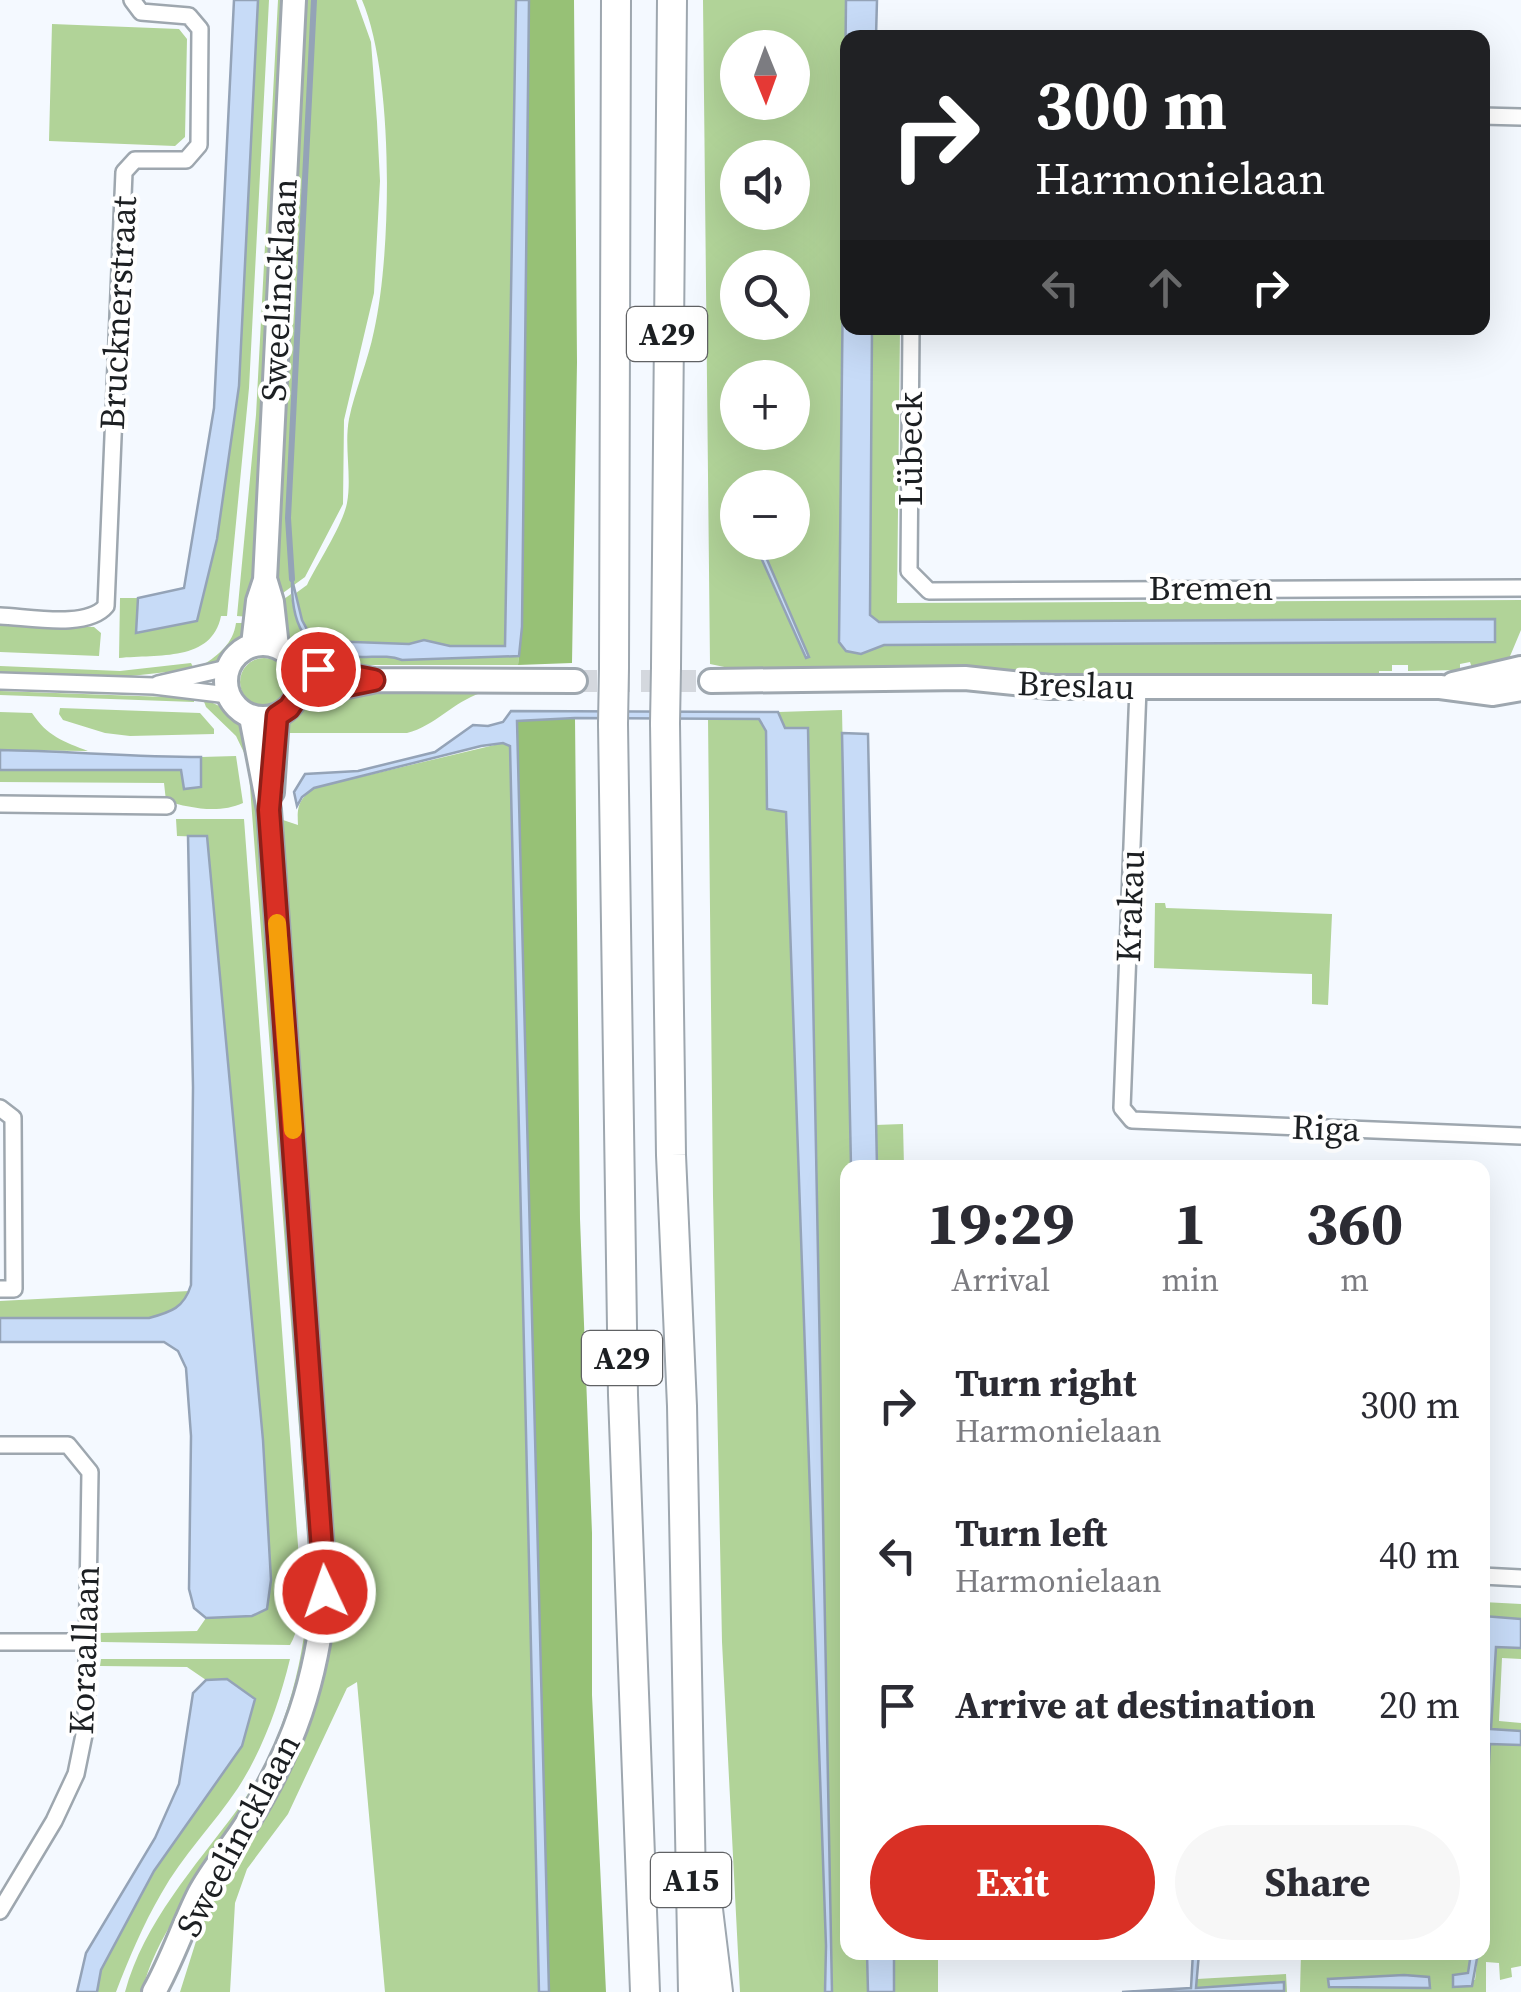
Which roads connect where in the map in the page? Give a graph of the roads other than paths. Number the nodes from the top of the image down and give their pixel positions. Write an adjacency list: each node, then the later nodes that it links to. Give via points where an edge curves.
1 (132, 0): 10 (street, Brucknerstraat, via 141,12 189,16 200,29 199,145 186,160 135,160 124,172 106,606 84,620)
2 (294, 0): 11 (main road, Sweelincklaan, via 265,580 258,601)
3 (616, 0): 44 (highway, A29, bridge, via 614,724 623,1395)
4 (672, 0): 39 (highway, A29, bridge, via 666,723)
5 (1490, 116): 6 (street)
6 (1521, 117)
7 (911, 335): 8 (street, Lübeck)
8 (910, 571): 9 (street, Bremen, via 929,591)
9 (1521, 588)
10 (0, 616)
11 (265, 646): 12 (main road, via 289,655); 13 (main road, via 235,656)
12 (297, 666): 15 (main road); 24 (main road)
13 (228, 668): 19 (street); 23 (main road)
14 (1521, 668): 20 (main road, Breslau)
15 (374, 680): 17 (main road); 24 (main road)
16 (0, 681): 19 (street)
17 (575, 681)
18 (711, 681): 21 (main road, Breslau, via 965,678 1033,687)
19 (154, 686): 23 (street)
20 (1440, 687): 21 (main road, Breslau); 22 (main road, Breslau, via 1492,694)
21 (1138, 688): 31 (street, Krakau, via 1122,1108)
22 (1521, 689)
23 (228, 695): 26 (main road)
24 (297, 696): 25 (main road)
25 (277, 716): 26 (main road); 29 (main road, Sweelincklaan)
26 (251, 717): 29 (main road, Sweelincklaan)
27 (0, 804): 28 (street)
28 (167, 806)
29 (269, 810): 41 (main road, Sweelincklaan, via 325,1592 314,1671 292,1738 200,1892)
30 (0, 1108): 33 (street, via 12,1118)
31 (1132, 1120): 32 (street, Riga)
32 (1521, 1136)
33 (7, 1289)
34 (0, 1445): 38 (street, Koraallaan, via 68,1445 90,1472)
35 (1490, 1576): 36 (street)
36 (1521, 1578)
37 (0, 1642): 38 (street)
38 (86, 1642): 40 (street, Koraallaan, via 86,1725 76,1774)
39 (690, 1767): 45 (highway, A15); 46 (highway, A29)
40 (0, 1911)
41 (171, 1963): 42 (main road, Sweelincklaan); 43 (main road, Sweelincklaan)
42 (154, 1992)
43 (170, 1992)
44 (644, 1992)
45 (693, 1992)
46 (718, 1992)

